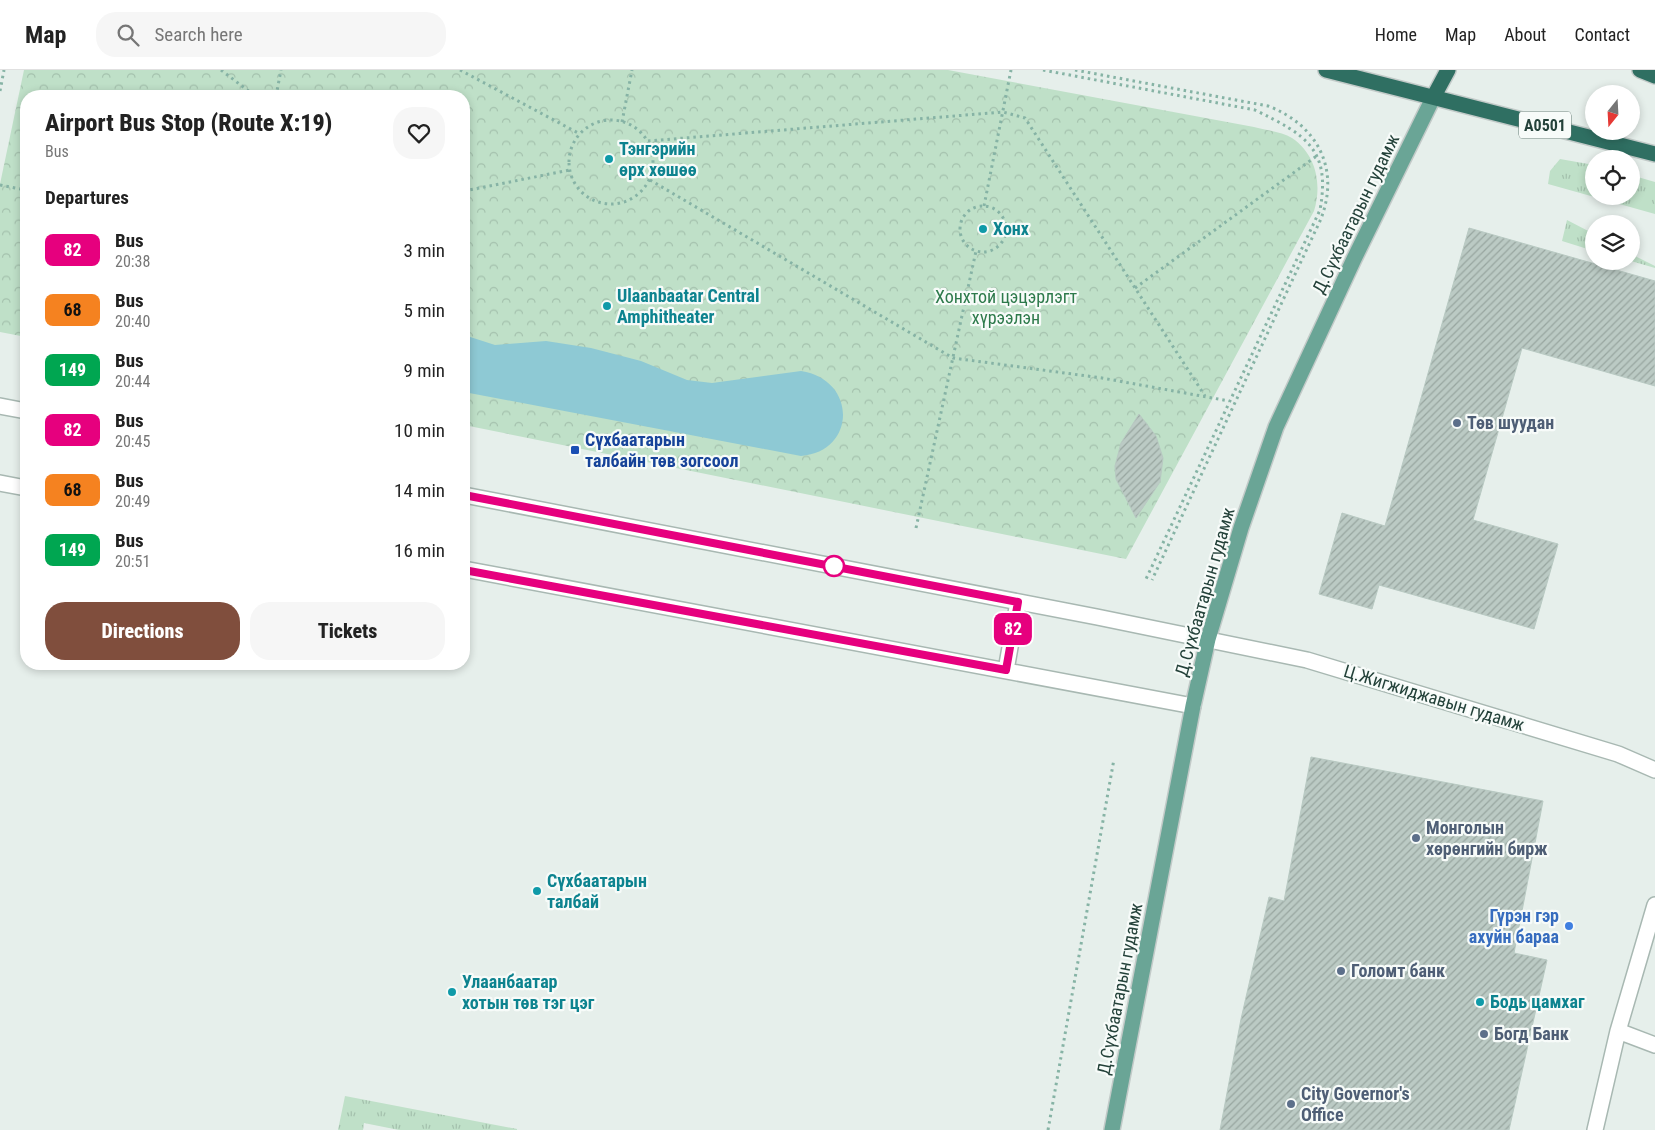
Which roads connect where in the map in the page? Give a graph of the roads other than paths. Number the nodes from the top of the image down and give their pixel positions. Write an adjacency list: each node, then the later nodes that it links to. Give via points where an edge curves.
1 (1326, 70): 5 (highway, A0501)
2 (1448, 70): 5 (highway)
3 (1640, 70): 4 (highway)
4 (1655, 76)
5 (1434, 96): 6 (highway, A0501); 14 (main road, Д.Сүхбаатарын гудамж, via 1276,427)
6 (1655, 154)
7 (0, 406): 8 (street)
8 (20, 410)
9 (0, 483): 10 (street)
10 (20, 487)
11 (470, 496): 13 (street, Ц.Жигжиджавын гудамж)
12 (470, 571): 15 (street)
13 (1018, 602): 14 (street, Ц.Жигжиджавын гудамж); 15 (street)
14 (1208, 639): 16 (main road, Д.Сүхбаатарын гудамж); 17 (street, Ц.Жигжиджавын гудамж, via 1307,660 1618,754)
15 (1006, 670): 16 (street)
16 (1193, 706): 21 (main road, Д.Сүхбаатарын гудамж)
17 (1655, 770)
18 (1655, 905): 19 (street)
19 (1618, 1031): 20 (street); 22 (street)
20 (1655, 1045)
21 (1112, 1130)
22 (1596, 1130)

